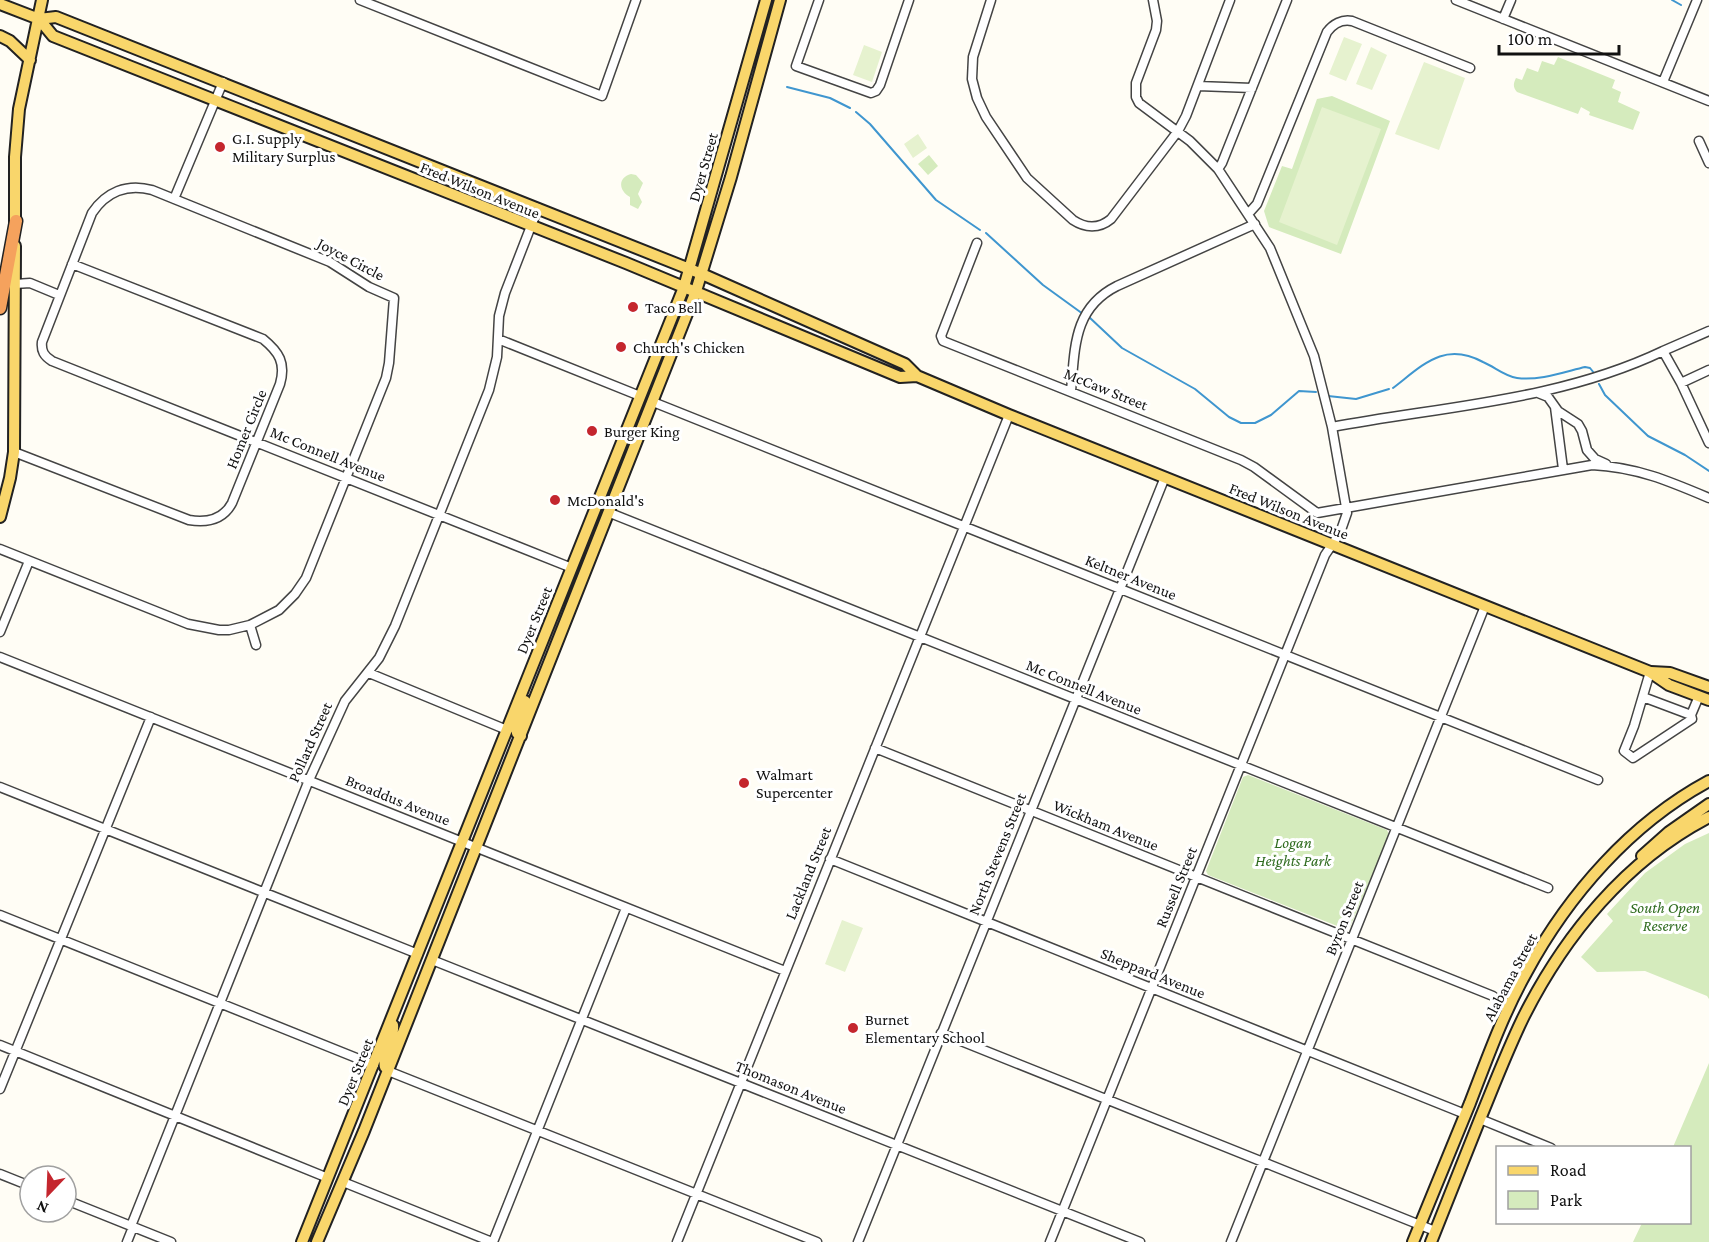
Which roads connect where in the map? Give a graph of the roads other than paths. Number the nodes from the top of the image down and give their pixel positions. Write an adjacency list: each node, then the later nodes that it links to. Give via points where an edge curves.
1 (42, 0): 16 (main road)
2 (360, 0): 3 (street, via 602,96)
3 (636, 0)
4 (766, 0): 41 (main road, Dyer Street)
5 (780, 0): 42 (main road, Dyer Street)
6 (819, 0): 7 (street, via 796,66 867,93 876,91)
7 (909, 0)
8 (991, 0): 29 (street, via 973,57 972,79 977,98 1027,178 1072,220 1089,226 1108,221)
9 (1153, 0): 29 (street, via 1156,30 1136,83 1136,97 1144,108)
10 (1230, 0): 25 (street)
11 (1287, 0): 26 (street)
12 (1456, 0): 17 (street)
13 (1511, 0): 17 (street)
14 (1697, 0): 24 (street)
15 (0, 4): 16 (main road, Fred Wilson Avenue)
16 (39, 19): 19 (main road, Fred Wilson Avenue, via 56,17); 20 (main road); 21 (main road, Fred Wilson Avenue, via 53,36)
17 (1503, 19): 24 (street)
18 (0, 36): 20 (main road)
19 (133, 48): 21 (main road); 23 (main road, Fred Wilson Avenue)
20 (30, 60): 36 (main road, via 18,123)
21 (124, 64): 27 (main road, Fred Wilson Avenue)
22 (1470, 68): 35 (street, via 1352,21 1335,24 1327,32 1257,204)
23 (223, 82): 27 (street); 34 (main road, Fred Wilson Avenue)
24 (1663, 82): 28 (street)
25 (1198, 86): 26 (street); 29 (street)
26 (1252, 88): 32 (street)
27 (215, 100): 33 (street); 38 (main road, Fred Wilson Avenue)
28 (1709, 101)
29 (1178, 131): 32 (street)
30 (1699, 141): 31 (street)
31 (1709, 163)
32 (1218, 169): 35 (street)
33 (174, 199): 40 (street, Joyce Circle, via 142,188 108,195 92,213); 70 (street, Joyce Circle, via 330,262 394,298 386,378)
34 (538, 208): 38 (street, Pollard Street); 41 (main road, Fred Wilson Avenue)
35 (1248, 214): 37 (street)
36 (15, 221): 43 (main road); 47 (highway)
37 (1255, 224): 55 (street, via 1102,294 1078,328); 61 (street, via 1270,248 1312,350)
38 (531, 227): 44 (main road, Fred Wilson Avenue); 49 (street, Pollard Street, via 505,293)
39 (977, 243): 55 (street, McCaw Street, via 942,339)
40 (72, 264): 46 (street, Joyce Circle); 63 (street, Homer Circle, via 256,336 274,348 283,365 282,377)
41 (690, 269): 42 (main road, Fred Wilson Avenue); 44 (main road, Dyer Street)
42 (702, 274): 45 (main road, Dyer Street); 53 (main road, Fred Wilson Avenue, via 906,364)
43 (15, 284): 46 (street, via 30,284); 65 (main road)
44 (684, 287): 45 (main road, Fred Wilson Avenue); 57 (main road, Dyer Street)
45 (696, 291): 53 (main road, Fred Wilson Avenue, via 900,377); 58 (main road, Dyer Street)
46 (59, 295): 50 (street, Joyce Circle)
47 (0, 308)
48 (1709, 331): 51 (street)
49 (498, 339): 57 (street); 74 (street, Pollard Street, via 489,390)
50 (42, 351): 63 (street, Mc Connell Avenue, via 52,361)
51 (1663, 351): 54 (street); 56 (street, via 1600,377)
52 (1709, 370): 54 (street)
53 (917, 376): 60 (main road, Fred Wilson Avenue)
54 (1681, 382): 64 (street)
55 (1071, 391): 72 (street, McCaw Street, via 1249,463 1317,513)
56 (1538, 393): 59 (street, via 1548,397); 61 (street)
57 (640, 396): 62 (main road, via 646,399); 68 (main road, Dyer Street)
58 (653, 402): 62 (main road, Dyer Street); 76 (street, Keltner Avenue)
59 (1555, 407): 66 (street, via 1578,424 1587,450 1595,459); 67 (street)
60 (1009, 415): 69 (main road, Fred Wilson Avenue); 76 (street, Lackland Street)
61 (1332, 427): 72 (street)
62 (641, 431): 73 (main road, Dyer Street)
63 (257, 442): 65 (street, Homer Circle, via 230,508 202,522 174,515); 70 (street, Mc Connell Avenue)
64 (1709, 443)
65 (14, 452): 75 (main road)
66 (1612, 466): 67 (street, McCaw Street); 71 (street, via 1644,472)
67 (1563, 469): 72 (street, McCaw Street)
68 (609, 474): 73 (main road, via 610,489 603,507); 80 (main road, Dyer Street)
69 (1165, 477): 77 (main road, Fred Wilson Avenue); 81 (street, North Stevens Street)
70 (347, 478): 74 (street, Mc Connell Avenue); 84 (street, Joyce Circle, via 306,579 279,610)
71 (1709, 498)
72 (1346, 508): 77 (street, Russell Street, via 1340,533)
73 (610, 513): 83 (main road, Dyer Street); 86 (street, Mc Connell Avenue)
74 (439, 515): 80 (street, Mc Connell Avenue); 91 (street, Pollard Street, via 387,644)
75 (0, 517)
76 (963, 526): 81 (street, Keltner Avenue); 86 (street, Lackland Street)
77 (1332, 544): 82 (main road, Fred Wilson Avenue); 88 (street, Russell Street)
78 (0, 549): 79 (street, Joyce Circle)
79 (28, 561): 84 (street, Joyce Circle, via 188,624 219,630); 85 (street)
80 (572, 568): 83 (main road, via 576,579 568,603); 92 (main road, Dyer Street)
81 (1119, 588): 88 (street, Keltner Avenue); 95 (street, North Stevens Street)
82 (1485, 606): 90 (main road, Fred Wilson Avenue); 98 (street, Byron Street)
83 (571, 610): 101 (main road, Dyer Street)
84 (250, 625): 87 (street)
85 (0, 632)
86 (919, 637): 95 (street, Mc Connell Avenue); 102 (street, Lackland Street)
87 (256, 645)
88 (1285, 654): 98 (street, Keltner Avenue); 103 (street, Russell Street)
89 (0, 657): 99 (street, Broaddus Avenue)
90 (1650, 672): 93 (main road, Fred Wilson Avenue); 94 (street); 96 (main road, Fred Wilson Avenue)
91 (369, 673): 100 (street); 104 (street, Pollard Street, via 334,720)
92 (525, 685): 100 (main road, Dyer Street); 101 (main road, via 526,698 516,728)
93 (1709, 687)
94 (1643, 697): 97 (street); 97 (street, via 1624,751 1633,758 1688,723)
95 (1075, 699): 103 (street, Mc Connell Avenue); 109 (street, North Stevens Street)
96 (1706, 700): 97 (street)
97 (1691, 715)
98 (1441, 716): 105 (street, Keltner Avenue); 111 (street, Byron Street)
99 (151, 717): 104 (street, Broaddus Avenue); 112 (street)
100 (507, 730): 113 (main road, Dyer Street)
101 (521, 736): 114 (main road, Dyer Street)
102 (874, 748): 109 (street, Wickham Avenue); 115 (street, Lackland Street)
103 (1241, 765): 111 (street, Mc Connell Avenue); 116 (street, Russell Street)
104 (309, 780): 113 (street, Broaddus Avenue); 119 (street, Pollard Street)
105 (1599, 780)
106 (1709, 781): 142 (main road, Alabama Street, via 1652,819 1623,844 1557,923 1525,974)
107 (0, 787): 112 (street)
108 (1709, 804): 117 (main road, via 1654,843)
109 (1030, 811): 116 (street, Wickham Avenue); 122 (street, North Stevens Street)
110 (1709, 817): 117 (main road, Alabama Street)
111 (1396, 828): 118 (street, Mc Connell Avenue); 123 (street, Byron Street)
112 (105, 829): 119 (street); 124 (street)
113 (462, 842): 114 (street, Broaddus Avenue); 125 (main road, Dyer Street)
114 (475, 847): 120 (street, Broaddus Avenue); 126 (main road, Dyer Street)
115 (830, 859): 122 (street, Sheppard Avenue); 127 (street, Lackland Street)
116 (1196, 877): 123 (street, Wickham Avenue); 128 (street, Russell Street)
117 (1624, 877): 144 (main road, Alabama Street, via 1587,918 1548,973 1522,1020)
118 (1548, 888)
119 (264, 893): 125 (street); 130 (street, Pollard Street)
120 (626, 908): 127 (street, Broaddus Avenue); 132 (street)
121 (0, 915): 124 (street)
122 (986, 922): 128 (street, Sheppard Avenue); 133 (street, North Stevens Street)
123 (1352, 939): 129 (street, Wickham Avenue); 135 (street, Byron Street)
124 (61, 940): 130 (street); 136 (street)
125 (418, 954): 131 (main road, Dyer Street)
126 (432, 960): 132 (street, Thomason Avenue); 138 (main road, Dyer Street)
127 (785, 971): 139 (street, Lackland Street)
128 (1151, 988): 135 (street, Sheppard Avenue); 141 (street, Russell Street)
129 (1493, 996)
130 (220, 1003): 137 (street); 143 (street, Pollard Street)
131 (392, 1019): 137 (main road, Dyer Street); 138 (main road, via 394,1029 384,1060)
132 (581, 1019): 139 (street, Thomason Avenue); 145 (street)
133 (941, 1033): 141 (street); 147 (street, North Stevens Street)
134 (0, 1045): 136 (street)
135 (1308, 1050): 142 (street, Sheppard Avenue); 149 (street, Byron Street)
136 (16, 1051): 140 (street); 143 (street)
137 (374, 1065): 146 (main road, via 378,1076 361,1124); 151 (main road, Dyer Street)
138 (388, 1071): 145 (street); 146 (main road, Dyer Street)
139 (741, 1083): 147 (street, Thomason Avenue); 154 (street, Lackland Street)
140 (0, 1089)
141 (1107, 1099): 149 (street); 156 (street, Russell Street)
142 (1465, 1114): 157 (main road, Alabama Street)
143 (176, 1115): 151 (street); 158 (street, Pollard Street)
144 (1480, 1119): 148 (street); 159 (main road, Alabama Street)
145 (537, 1130): 154 (street); 164 (street)
146 (364, 1131): 153 (main road, Dyer Street)
147 (897, 1145): 156 (street, Thomason Avenue); 167 (street, North Stevens Street)
148 (1546, 1146)
149 (1263, 1161): 157 (street); 170 (street, Byron Street)
150 (0, 1174): 152 (street)
151 (328, 1178): 162 (main road, Dyer Street)
152 (18, 1181)
153 (342, 1182): 163 (main road, Dyer Street); 164 (street)
154 (696, 1194): 165 (street, Lackland Street); 166 (street)
155 (78, 1205): 158 (street)
156 (1062, 1211): 168 (street, Russell Street); 169 (street, Thomason Avenue)
157 (1420, 1225): 159 (street); 171 (main road, Alabama Street)
158 (132, 1227): 160 (street, Pollard Street); 161 (street)
159 (1433, 1237)
160 (127, 1242)
161 (171, 1242)
162 (302, 1242)
163 (317, 1242)
164 (492, 1242)
165 (677, 1242)
166 (817, 1242)
167 (858, 1242)
168 (1050, 1242)
169 (1140, 1242)
170 (1231, 1242)
171 (1413, 1242)

